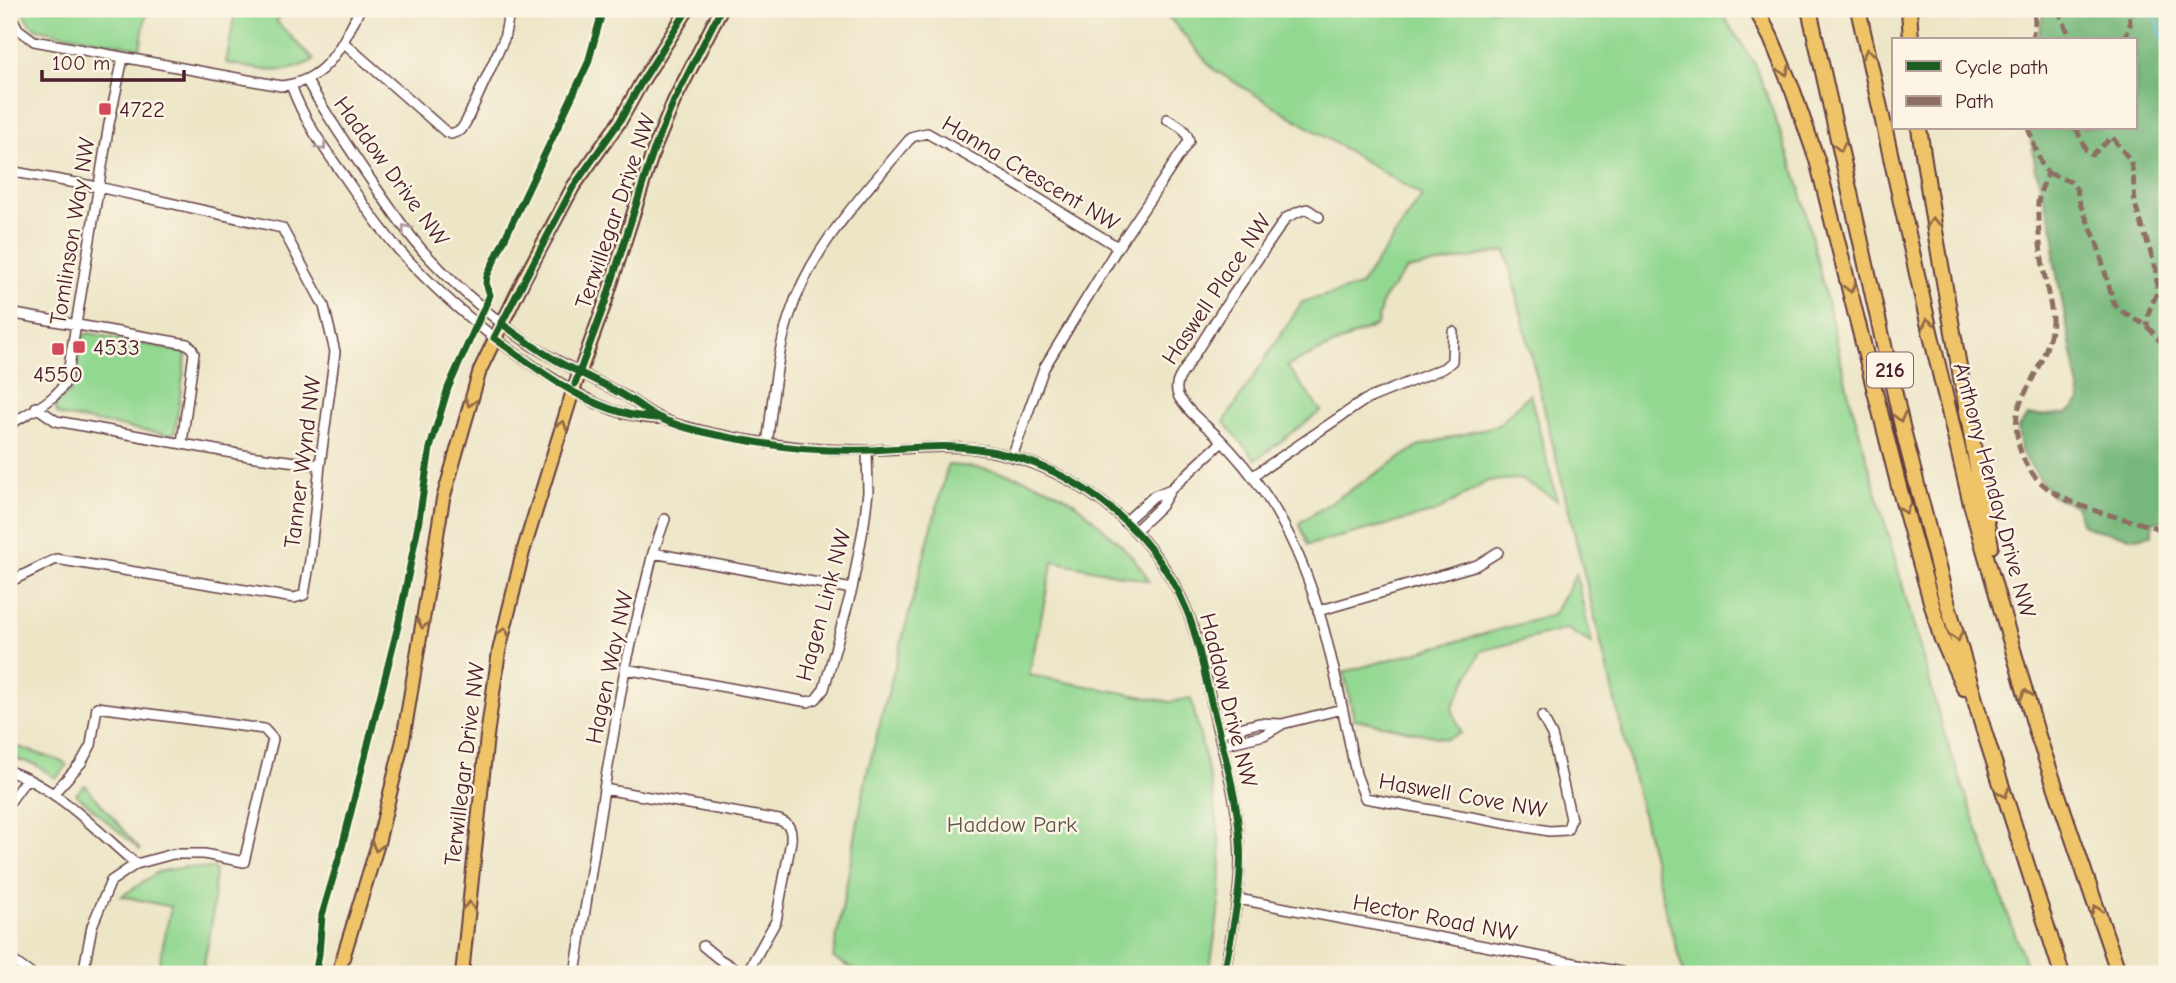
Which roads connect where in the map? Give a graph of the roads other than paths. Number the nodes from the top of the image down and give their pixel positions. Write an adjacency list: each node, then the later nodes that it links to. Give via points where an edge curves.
1 (359, 9): 11 (street)
2 (510, 9): 11 (street, via 504,38 466,122 451,134)
3 (688, 9): 22 (main road, Terwillegar Drive NW, via 620,121 573,187)
4 (721, 9): 26 (main road, Terwillegar Drive NW, via 653,152)
5 (1756, 9): 52 (highway, one-way to 52, via 1793,91 1817,160 1941,637)
6 (1808, 9): 52 (highway, 216, one-way to 52, via 1902,426)
7 (1858, 9): 46 (highway, Anthony Henday Drive NW / 216, one-way to 7, via 1971,504)
8 (1909, 9): 10 (highway)
9 (9, 13): 12 (street, via 18,29 34,41)
10 (1911, 38)
11 (343, 42): 13 (street, via 326,66)
12 (123, 58): 14 (street); 18 (street, Tomlinson Way NW)
13 (307, 81): 14 (street); 22 (street, Haddow Drive NW, one-way to 13, via 420,248)
14 (291, 85): 25 (street, Haddow Drive NW, one-way to 25, via 313,134 397,247 441,294)
15 (1167, 119): 20 (street, via 1188,133 1189,141)
16 (1919, 130): 46 (highway, one-way to 16)
17 (9, 171): 18 (street, Tanner Wynd NW)
18 (98, 187): 23 (street, Tomlinson Way NW); 36 (street, Tanner Wynd NW, via 284,230 324,306 335,352)
19 (1319, 217): 31 (street, Haswell Place NW, via 1307,209 1286,218 1177,383 1182,402)
20 (1118, 247): 33 (street, Hanna Crescent NW, via 936,136 914,136 831,233 804,279 785,330); 35 (street, Hanna Crescent NW, via 1044,368)
21 (9, 313): 23 (street)
22 (501, 323): 25 (main road, Terwillegar Drive NW); 26 (street, Haddow Drive NW)
23 (76, 325): 28 (street, Tomlinson Way NW, via 62,388); 32 (street, via 191,347 194,353)
24 (1453, 332): 37 (street, via 1452,360 1444,368 1365,400)
25 (494, 338): 27 (street, Haddow Drive NW); 66 (main road, Terwillegar Drive NW, one-way to 66, via 473,390 443,499 403,740 377,847)
26 (579, 373): 27 (main road, Terwillegar Drive NW); 29 (street, Haddow Drive NW)
27 (573, 391): 29 (street, Haddow Drive NW, via 609,409); 67 (main road, Terwillegar Drive NW, one-way to 27, via 499,651 523,552)
28 (36, 407): 30 (street, Tomlinson Way NW); 32 (street, via 56,421)
29 (660, 419): 33 (street, Haddow Drive NW)
30 (9, 425)
31 (1223, 442): 37 (street); 38 (street)
32 (182, 443): 36 (street)
33 (767, 444): 34 (street, Haddow Drive NW)
34 (867, 450): 35 (street, Haddow Drive NW, via 959,447); 45 (street, Hagen Link NW, via 867,507)
35 (1012, 457): 40 (street, Haddow Drive NW, via 1076,484)
36 (320, 465): 44 (street, Tanner Wynd NW, via 304,595 294,598 56,559)
37 (1253, 476): 47 (street, via 1291,537)
38 (1171, 489): 40 (street, via 1154,496); 41 (street)
39 (665, 519): 43 (street, Hagen Way NW)
40 (1125, 522): 41 (street, Haddow Drive NW)
41 (1135, 531): 53 (street, Haddow Drive NW, via 1169,575 1187,611)
42 (1498, 552): 47 (street, via 1477,565)
43 (653, 553): 45 (street); 48 (street, Hagen Way NW)
44 (10, 577)
45 (852, 589): 48 (street, Hagen Link NW, via 824,689 813,701)
46 (2000, 603): 73 (highway, Anthony Henday Drive NW / 216, one-way to 46, via 2037,733)
47 (1318, 611): 49 (street)
48 (625, 669): 57 (street, Hagen Way NW)
49 (1342, 709): 50 (street, Haswell Cove NW, via 1365,797 1560,832 1567,830 1572,819 1552,735); 51 (street)
50 (1542, 716)
51 (1282, 724): 53 (street, via 1259,723); 54 (street)
52 (1983, 728): 72 (highway, 216, one-way to 72)
53 (1219, 733): 54 (street, Haddow Drive NW)
54 (1222, 745): 61 (street, Haddow Drive NW, via 1238,825)
55 (9, 772): 56 (street)
56 (27, 778): 58 (street); 59 (street)
57 (604, 789): 68 (street, Hagen Way NW); 69 (street, via 788,825 792,834 776,921)
58 (54, 793): 60 (street); 60 (street, via 91,745 97,706 264,729 273,739 244,862 204,854 173,855)
59 (9, 803)
60 (136, 864): 65 (street, via 111,881 92,926)
61 (1238, 899): 70 (street, Haddow Drive NW); 71 (street, Hector Road NW)
62 (704, 946): 69 (street)
63 (9, 958): 64 (street)
64 (31, 974)
65 (83, 974)
66 (338, 974)
67 (461, 974)
68 (575, 974)
69 (745, 974)
70 (1224, 974)
71 (1622, 974)
72 (2062, 974)
73 (2119, 974)

